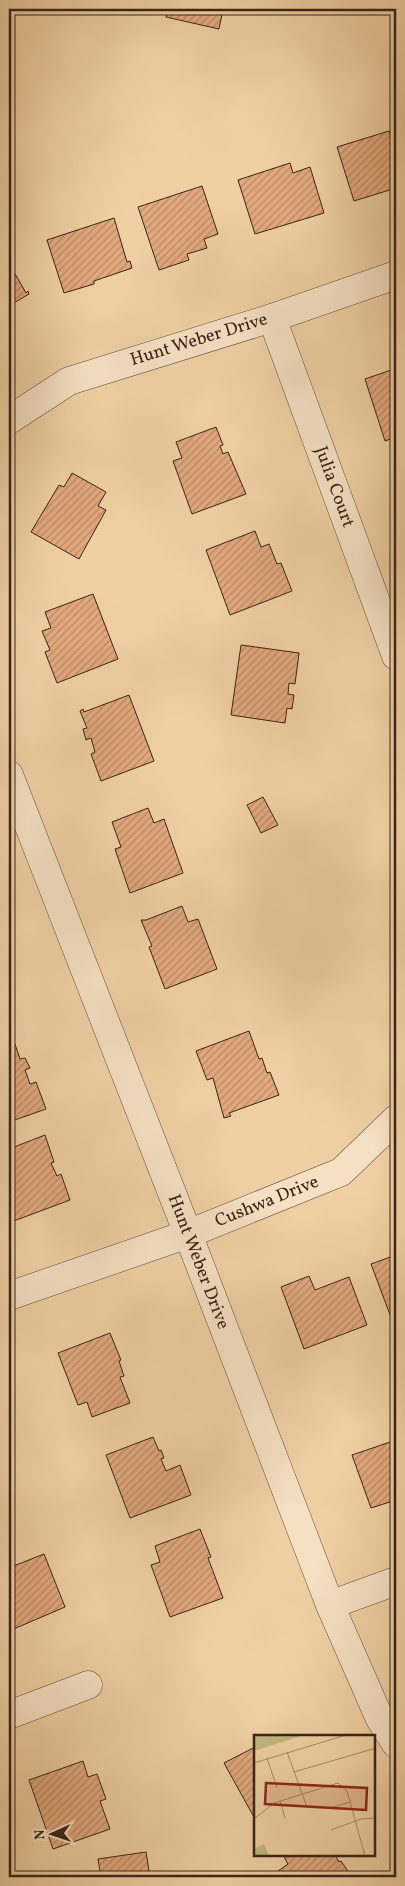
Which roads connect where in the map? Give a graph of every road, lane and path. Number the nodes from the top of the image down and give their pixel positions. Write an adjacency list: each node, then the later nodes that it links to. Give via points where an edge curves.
1 (396, 275): 2 (street, Hunt Weber Drive)
2 (272, 318): 3 (street, Hunt Weber Drive, via 69,381); 4 (street, Julia Court)
3 (9, 420)
4 (396, 656)
5 (9, 775): 7 (street, Hunt Weber Drive)
6 (396, 1120): 7 (street, Cushwa Drive, via 341,1172)
7 (188, 1234): 8 (street, Cushwa Drive); 10 (street, Hunt Weber Drive)
8 (9, 1296)
9 (396, 1581): 10 (street)
10 (330, 1605): 13 (street, Hunt Weber Drive, via 380,1720)
11 (88, 1685): 12 (street)
12 (9, 1715)
13 (396, 1744)

